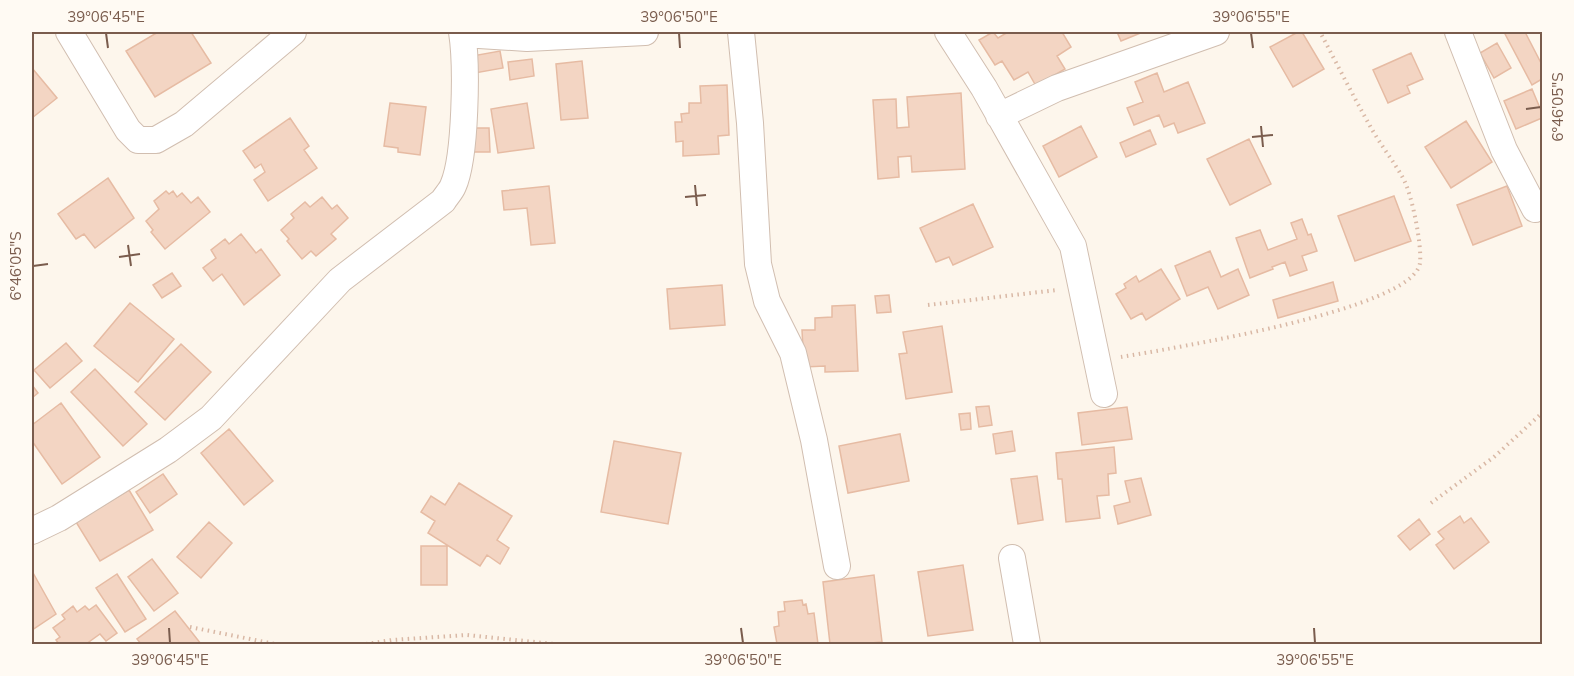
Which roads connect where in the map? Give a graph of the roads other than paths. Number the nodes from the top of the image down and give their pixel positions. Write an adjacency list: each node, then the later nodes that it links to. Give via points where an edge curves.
1 (69, 32): 2 (street, via 128,130 138,140 156,140 184,124)
2 (292, 32)
3 (645, 32): 8 (street, via 527,38)
4 (741, 32): 14 (street, via 758,264 767,301 793,352)
5 (948, 32): 9 (street)
6 (1216, 32): 9 (street, via 1057,88)
7 (1458, 32): 10 (street, via 1504,150)
8 (462, 33): 12 (street, via 465,73 460,160 454,185 443,201 340,280 211,418 168,450)
9 (999, 116): 11 (street, via 1073,246)
10 (1534, 209)
11 (1104, 394)
12 (32, 531)
13 (1012, 558): 15 (street)
14 (837, 566)
15 (1027, 645)

